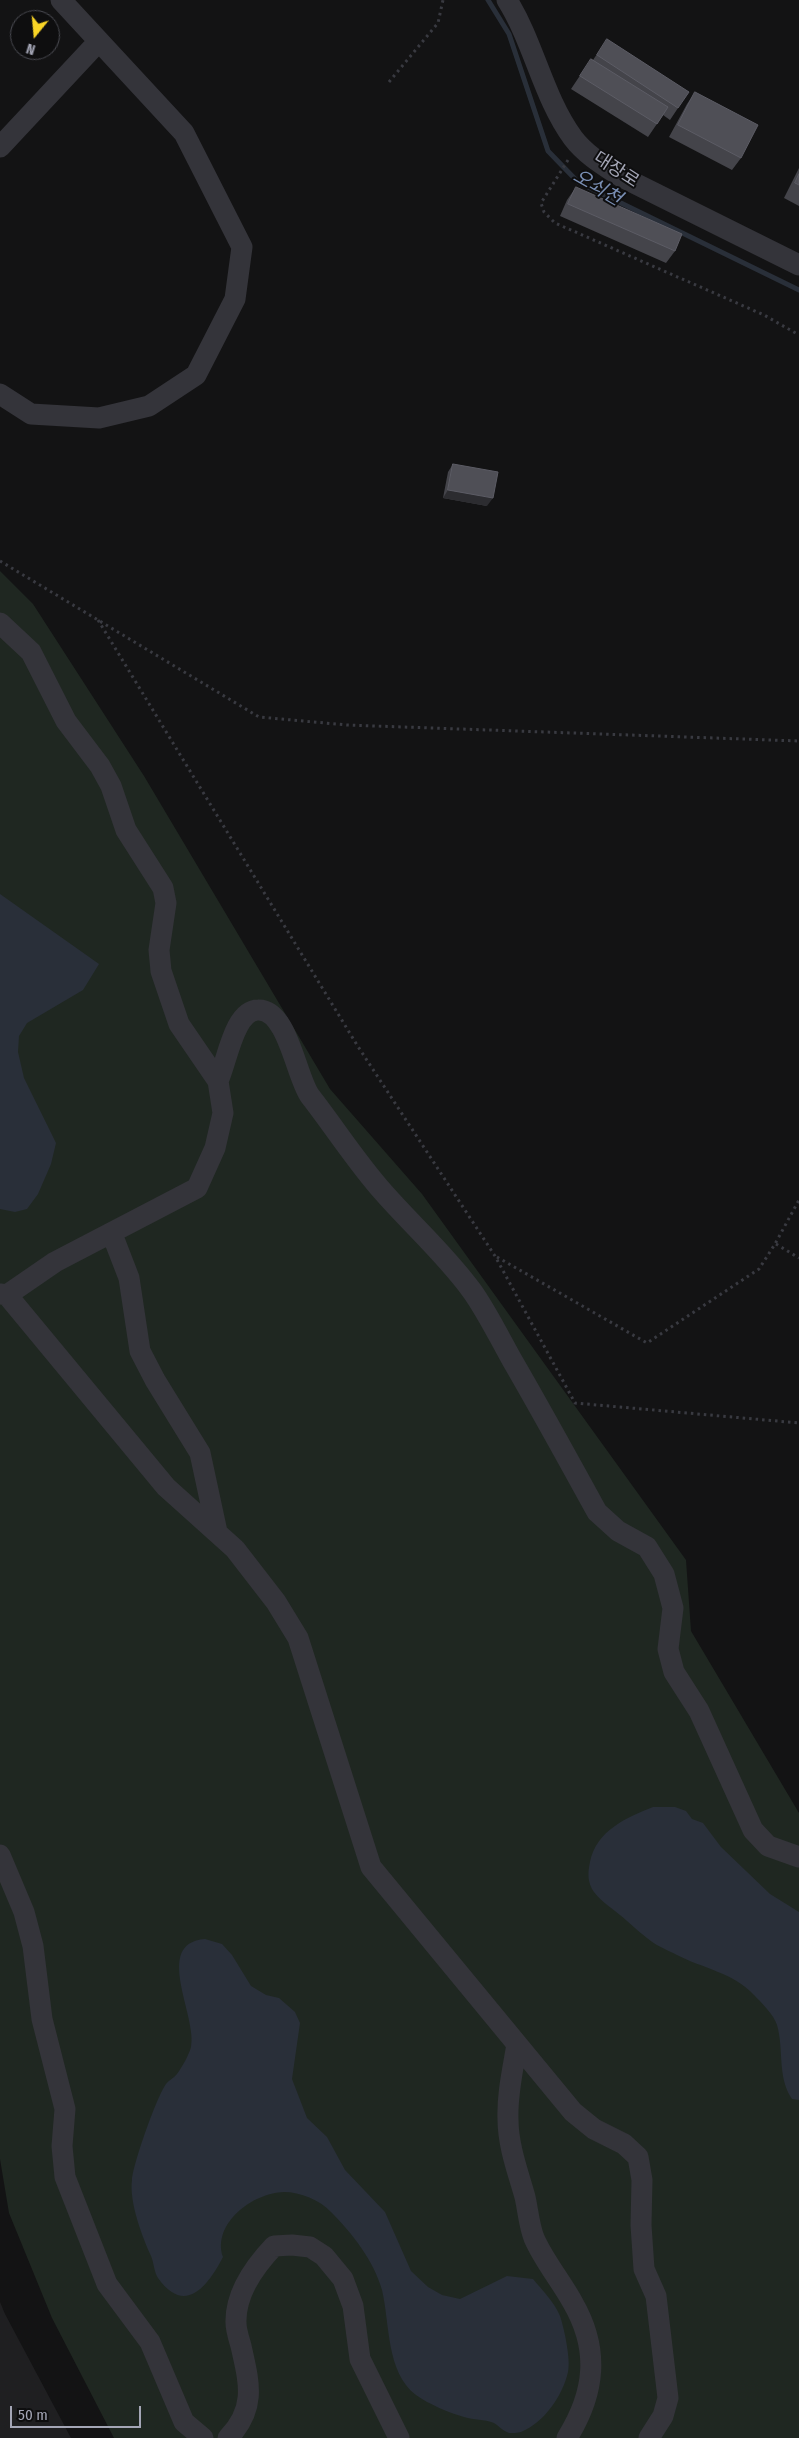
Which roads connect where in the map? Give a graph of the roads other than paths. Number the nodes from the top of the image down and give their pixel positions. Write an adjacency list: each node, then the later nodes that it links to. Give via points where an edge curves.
1 (61, 0): 3 (street)
2 (507, 0): 5 (street, 대장로, via 558,111 579,144 595,160 620,176)
3 (99, 41): 4 (street); 6 (street, via 184,133 242,247 235,299 196,375 149,406 99,418 31,414)
4 (0, 147)
5 (799, 265)
6 (0, 394)
7 (0, 623): 8 (street, via 35,658 66,721 100,766 111,786 126,830 163,888 166,903 159,950 161,971 179,1024)
8 (218, 1081): 9 (street, via 223,1113 215,1148 197,1188); 13 (street, via 242,1016 258,1010 271,1014 280,1023 289,1043 304,1088 383,1192 436,1247 473,1292 597,1512 618,1531 648,1547 664,1574 673,1608 668,1649 674,1672 700,1711 753,1830 768,1846)
9 (112, 1234): 10 (street, via 54,1262); 11 (street, via 129,1278 140,1351 200,1453)
10 (4, 1295): 11 (street, via 166,1487)
11 (217, 1532): 14 (street, via 247,1564 298,1638 371,1867)
12 (0, 1855): 15 (street, via 24,1912 33,1946 42,2019 65,2109 62,2146 65,2178 107,2284 150,2342 184,2422)
13 (799, 1857)
14 (517, 2044): 18 (street, via 508,2122 533,2237 574,2303 587,2331 590,2347 589,2391 581,2415); 19 (street, via 573,2112 594,2129 624,2144 638,2157 642,2180 644,2270 656,2296 668,2398 663,2416)
15 (203, 2438)
16 (228, 2438): 17 (street, via 238,2428 250,2394 236,2323 240,2299 253,2272 274,2246 292,2245 310,2247 324,2256 343,2279 353,2306 360,2359)
17 (399, 2438)
18 (567, 2438)
19 (649, 2438)

